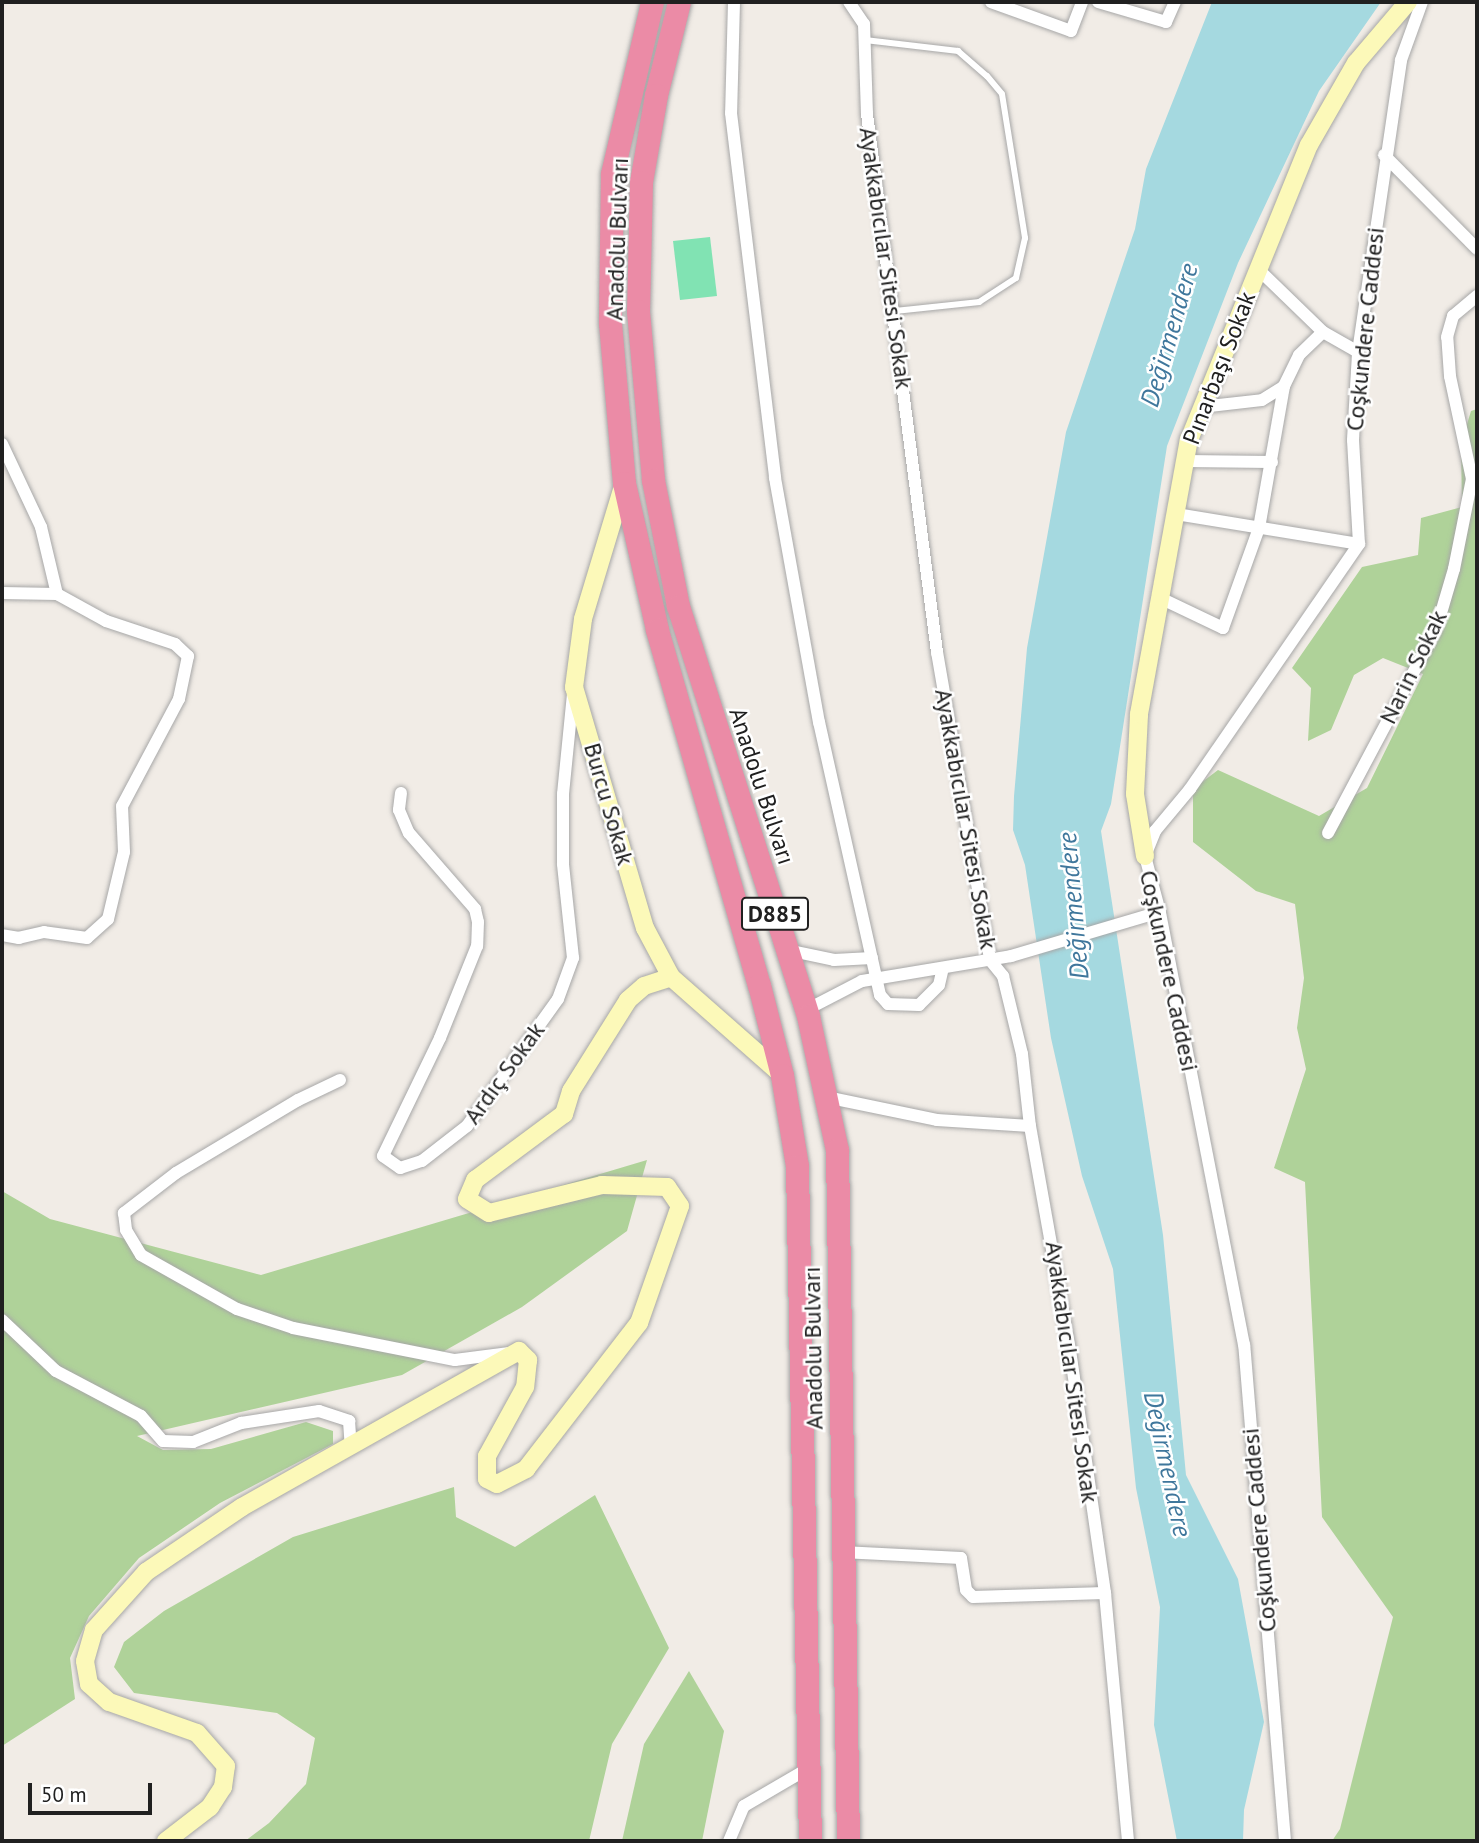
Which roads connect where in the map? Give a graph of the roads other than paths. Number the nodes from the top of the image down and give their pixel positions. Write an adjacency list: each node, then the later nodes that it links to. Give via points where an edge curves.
1 (652, 2): 24 (highway, Anadolu Bulvarı / D885, via 612,174 610,323)
2 (679, 2): 37 (highway, Anadolu Bulvarı / D885, via 641,182 638,311 653,480 678,606)
3 (734, 2): 38 (street, via 731,113 775,478 819,722)
4 (849, 2): 11 (street, Ayakkabıcılar Sitesi Sokak, via 864,24)
5 (993, 2): 6 (street, via 1071,31)
6 (1082, 2)
7 (1098, 2): 8 (street, via 1166,22)
8 (1175, 2)
9 (1408, 2): 14 (street, Pınarbaşı Sokak, via 1356,62 1309,145)
10 (1422, 2): 12 (street, Coşkundere Caddesi, via 1401,60)
11 (865, 40): 16 (street, Ayakkabıcılar Sitesi Sokak, via 867,114); 16 (lane, via 958,51 1002,94 1025,238 1016,278 979,302)
12 (1384, 155): 13 (street); 18 (street, Coşkundere Caddesi)
13 (1477, 248)
14 (1257, 268): 17 (street); 20 (street, Pınarbaşı Sokak)
15 (1477, 296): 33 (street, Narin Sokak, via 1453,316 1447,337 1450,376 1472,479 1454,569 1436,630)
16 (895, 311): 39 (street, Ayakkabıcılar Sitesi Sokak, via 937,652)
17 (1323, 332): 18 (street); 19 (street, via 1299,355)
18 (1358, 352): 27 (street, Coşkundere Caddesi, via 1353,440)
19 (1284, 386): 20 (street, via 1262,400); 23 (street)
20 (1201, 407): 22 (street, Pınarbaşı Sokak)
21 (2, 444): 29 (street, via 41,527)
22 (1185, 461): 23 (street); 25 (street, Pınarbaşı Sokak)
23 (1272, 462): 26 (street)
24 (624, 483): 31 (street, Burcu Sokak, via 583,619); 44 (highway, Anadolu Bulvarı / D885, via 657,630)
25 (1176, 514): 26 (street); 30 (street, Pınarbaşı Sokak)
26 (1259, 528): 27 (street); 30 (street, via 1223,628)
27 (1359, 544): 34 (street, Coşkundere Caddesi, via 1214,755 1155,831)
28 (2, 593): 29 (street)
29 (57, 594): 36 (street, via 106,621 175,644 188,656 187,669 179,699 122,806 124,852 108,919 88,938 44,932 19,938)
30 (1158, 597): 34 (street, Pınarbaşı Sokak, via 1139,714 1135,794)
31 (574, 687): 32 (street, Ardıç Sokak, via 563,794 563,864 573,958 562,989 467,1126 422,1161 400,1168 383,1156 440,1038 477,946 478,922 475,909 409,832 399,810); 41 (street, Burcu Sokak, via 645,928)
32 (401, 793)
33 (1328, 833)
34 (1145, 856): 35 (street, Coşkundere Caddesi)
35 (1154, 914): 39 (street); 59 (street, Coşkundere Caddesi, via 1244,1345)
36 (2, 935)
37 (787, 950): 38 (street, via 834,960); 43 (highway, Anadolu Bulvarı / D885)
38 (872, 958): 42 (street)
39 (990, 960): 40 (street); 47 (street, Ayakkabıcılar Sitesi Sokak, via 1003,976 1011,1003)
40 (943, 968): 42 (street); 42 (street, via 939,985 919,1005 888,1004)
41 (671, 977): 44 (street, Burcu Sokak); 49 (street, via 644,986 628,1000 571,1091 564,1114 475,1180 467,1199 489,1213 602,1185 667,1187 680,1206 639,1323 526,1469 497,1484 487,1479 487,1456 525,1387 528,1360)
42 (877, 979): 43 (street, via 839,990)
43 (806, 1010): 46 (highway, Anadolu Bulvarı / D885)
44 (782, 1074): 53 (highway, Anadolu Bulvarı / D885, via 797,1166)
45 (340, 1080): 49 (street, via 176,1173 124,1213 126,1230 141,1255 237,1309 351,1343 455,1360)
46 (826, 1097): 47 (street, via 937,1120); 51 (highway, Anadolu Bulvarı / D885, via 837,1150)
47 (1030, 1126): 52 (street, Ayakkabıcılar Sitesi Sokak, via 1050,1218)
48 (2, 1320): 50 (street, via 56,1371 141,1416 163,1441 193,1442 241,1423 318,1411 349,1421)
49 (519, 1351): 50 (street)
50 (351, 1447): 54 (street, via 242,1507 146,1572 94,1630 85,1661 89,1684 109,1702 197,1733 226,1766 223,1787 210,1807)
51 (842, 1552): 52 (street, via 961,1558 966,1590 973,1597); 57 (highway, Anadolu Bulvarı / D885)
52 (1105, 1593): 58 (street, Ayakkabıcılar Sitesi Sokak)
53 (809, 1768): 55 (street, via 744,1806); 56 (highway, Anadolu Bulvarı / D885)
54 (166, 1841)
55 (729, 1841)
56 (810, 1841)
57 (848, 1841)
58 (1128, 1841)
59 (1285, 1841)

